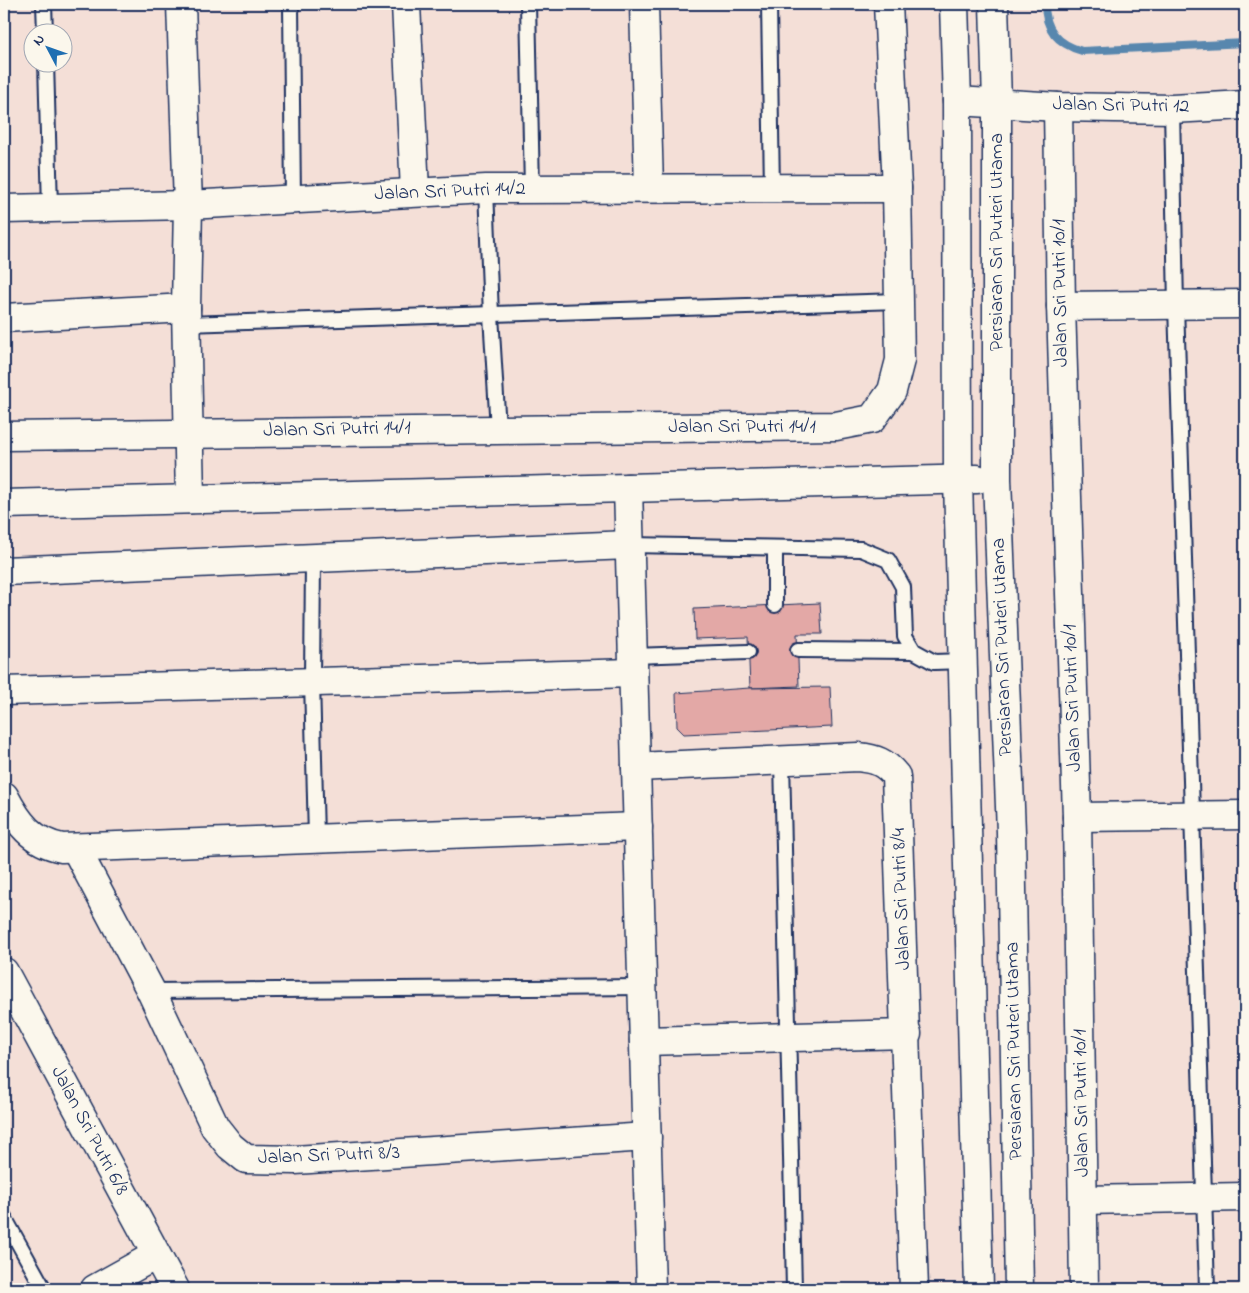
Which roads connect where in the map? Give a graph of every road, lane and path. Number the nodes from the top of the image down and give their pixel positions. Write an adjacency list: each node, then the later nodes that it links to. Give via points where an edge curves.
1 (44, 4): 11 (lane)
2 (182, 4): 25 (street)
3 (291, 4): 24 (lane)
4 (406, 4): 23 (street)
5 (528, 4): 21 (lane)
6 (644, 4): 18 (street)
7 (769, 4): 22 (lane)
8 (888, 4): 19 (street, Jalan Sri Putri 14/1)
9 (954, 4): 13 (street, Persiaran Sri Puteri Utama)
10 (994, 4): 14 (street, Persiaran Sri Puteri Utama)
11 (44, 22)
12 (46, 72): 26 (lane)
13 (957, 101): 14 (street, Jalan Sri Putri 12); 38 (street, Persiaran Sri Puteri Utama)
14 (997, 102): 16 (street, Jalan Sri Putri 12); 39 (street, Persiaran Sri Puteri Utama)
15 (1245, 105): 17 (street, Jalan Sri Putri 12)
16 (1058, 107): 17 (street, Jalan Sri Putri 12); 31 (street, Jalan Sri Putri 10/1)
17 (1172, 109): 30 (lane)
18 (649, 188): 21 (street, Jalan Sri Putri 14/2); 22 (street, Jalan Sri Putri 14/2)
19 (897, 188): 22 (street, Jalan Sri Putri 14/2); 28 (street, Jalan Sri Putri 14/1)
20 (486, 189): 21 (street, Jalan Sri Putri 14/2); 23 (street, Jalan Sri Putri 14/2); 32 (lane)
21 (532, 189)
22 (772, 189)
23 (415, 191): 24 (street, Jalan Sri Putri 14/2)
24 (293, 200): 25 (street, Jalan Sri Putri 14/2)
25 (188, 205): 26 (street, Jalan Sri Putri 14/2); 33 (street)
26 (50, 208): 27 (street, Jalan Sri Putri 14/2)
27 (4, 209)
28 (899, 301): 32 (lane); 35 (street, Jalan Sri Putri 14/1, via 900,360 892,391 872,419 836,426)
29 (1245, 304): 30 (street)
30 (1176, 305): 31 (street); 60 (lane)
31 (1061, 306): 59 (street, Jalan Sri Putri 10/1)
32 (491, 315): 33 (lane); 35 (lane)
33 (186, 316): 34 (street); 36 (street)
34 (4, 318)
35 (498, 428): 36 (street, Jalan Sri Putri 14/1)
36 (188, 432): 37 (street, Jalan Sri Putri 14/1); 41 (street)
37 (4, 436)
38 (958, 479): 39 (street); 40 (street); 51 (street, Persiaran Sri Puteri Utama)
39 (997, 479): 83 (street, Persiaran Sri Puteri Utama, via 1011,832)
40 (628, 488): 41 (street); 43 (street)
41 (190, 499): 42 (street)
42 (4, 504)
43 (629, 546): 44 (lane); 45 (street); 52 (street)
44 (775, 548): 47 (lane); 49 (lane, via 861,549 888,560 903,587 905,636)
45 (313, 558): 46 (street); 53 (lane)
46 (4, 571)
47 (775, 605)
48 (798, 650): 49 (lane)
49 (914, 651): 51 (lane, via 934,662)
50 (748, 652): 52 (lane)
51 (963, 660): 82 (street, Persiaran Sri Puteri Utama)
52 (633, 665): 53 (street); 56 (street)
53 (312, 682): 54 (street); 62 (lane)
54 (4, 690)
55 (782, 760): 56 (street, Jalan Sri Putri 8/4); 67 (street, Jalan Sri Putri 8/4, via 873,758 887,764 896,776); 68 (lane)
56 (636, 767): 61 (street)
57 (4, 796): 63 (street, via 30,834 46,845)
58 (1245, 815): 60 (street)
59 (1077, 817): 60 (street); 73 (street, Jalan Sri Putri 10/1)
60 (1193, 817): 72 (lane)
61 (638, 827): 62 (street); 65 (street)
62 (316, 838): 63 (street)
63 (76, 849): 66 (street, Jalan Sri Putri 8/3)
64 (4, 972): 75 (street, Jalan Sri Putri 6/8)
65 (642, 987): 66 (lane); 69 (street)
66 (151, 991): 70 (street, Jalan Sri Putri 8/3, via 215,1127 246,1159 295,1160)
67 (907, 1034): 68 (street); 81 (street, Jalan Sri Putri 8/4)
68 (787, 1038): 69 (street); 80 (lane)
69 (644, 1041): 70 (street)
70 (647, 1137): 79 (street)
71 (1245, 1197): 72 (street)
72 (1205, 1198): 73 (street); 85 (lane)
73 (1083, 1200): 84 (street, Jalan Sri Putri 10/1)
74 (4, 1217): 76 (lane)
75 (156, 1255): 77 (street); 78 (street, Jalan Sri Putri 6/8)
76 (44, 1289)
77 (95, 1289)
78 (175, 1289)
79 (651, 1289)
80 (794, 1289)
81 (914, 1289)
82 (979, 1289)
83 (1019, 1289)
84 (1084, 1289)
85 (1207, 1289)

